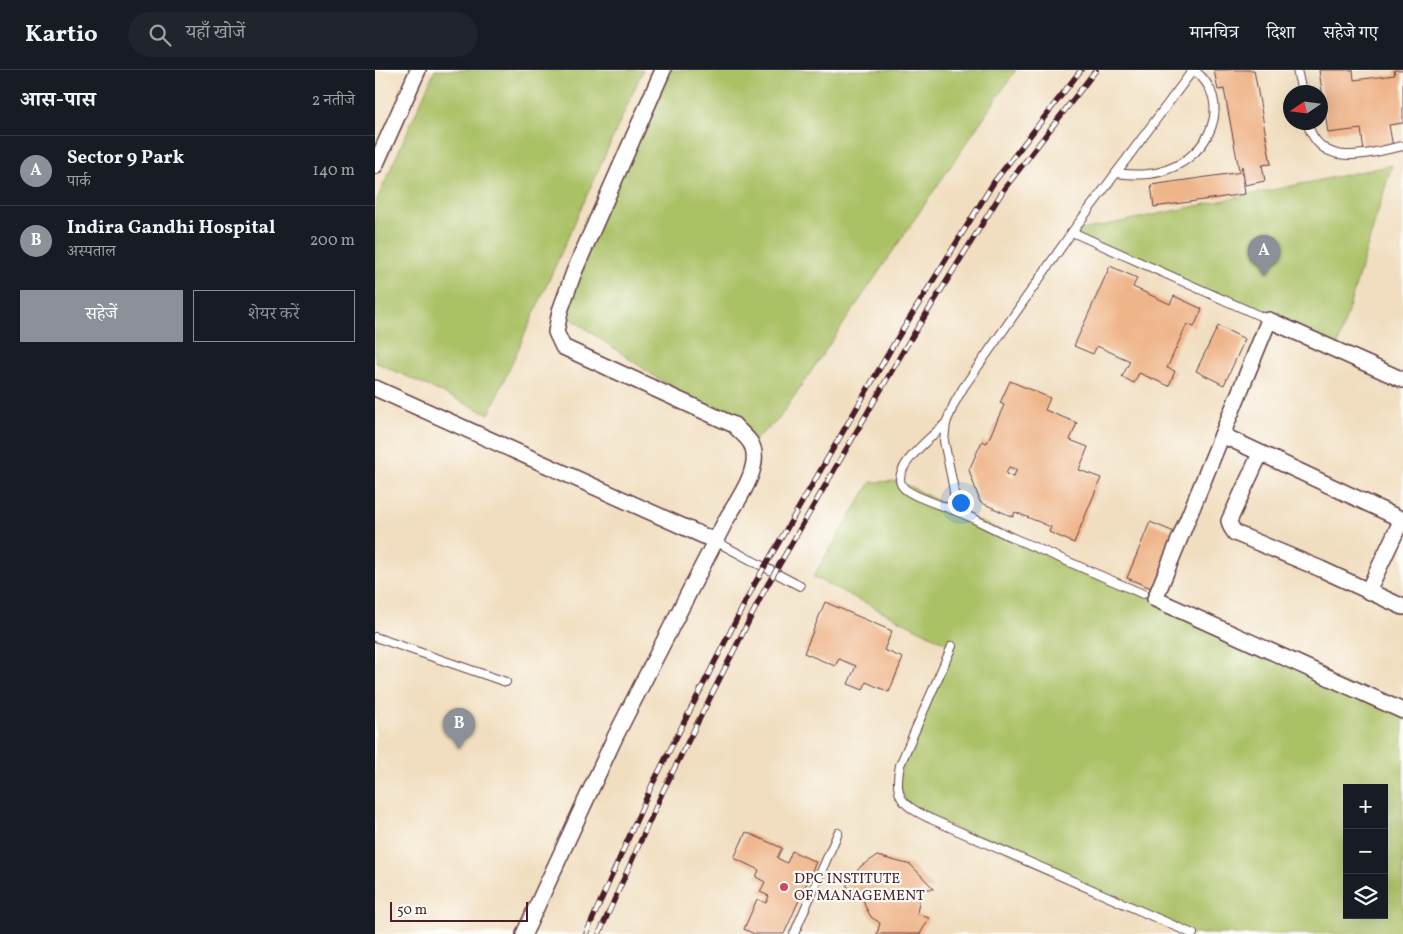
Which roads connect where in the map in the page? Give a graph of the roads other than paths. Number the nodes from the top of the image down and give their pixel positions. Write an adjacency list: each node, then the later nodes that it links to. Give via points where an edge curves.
1 (418, 70): 8 (street)
2 (663, 70): 19 (street, via 574,272 556,332 563,347 734,425 751,443 755,460 745,489)
3 (1194, 70): 9 (lane); 9 (lane, via 1202,76 1214,102 1212,129 1205,142 1193,155 1167,170 1139,175)
4 (1297, 70): 5 (lane)
5 (1300, 85)
6 (1310, 130): 7 (lane, via 1316,141 1333,154 1348,156)
7 (1403, 146)
8 (375, 166)
9 (1116, 173): 10 (lane)
10 (1072, 232): 11 (lane); 14 (lane, via 963,388)
11 (1269, 320): 12 (street); 15 (street)
12 (1403, 380)
13 (375, 388): 19 (street)
14 (946, 423): 17 (lane, via 944,440); 17 (lane, via 907,461 900,481 911,492)
15 (1221, 435): 16 (street); 27 (street, via 1155,599)
16 (1260, 454): 18 (street); 21 (street, via 1229,521 1235,533)
17 (956, 511): 22 (lane)
18 (1402, 520): 21 (street)
19 (715, 541): 20 (lane); 29 (street, via 615,737)
20 (800, 586)
21 (1368, 591): 23 (street)
22 (1143, 594)
23 (1403, 607)
24 (375, 637): 26 (lane)
25 (952, 646): 31 (lane, via 899,765 897,780 901,800 931,819)
26 (506, 682)
27 (1403, 711)
28 (838, 833): 30 (lane)
29 (524, 934)
30 (794, 934)
31 (1193, 934)

